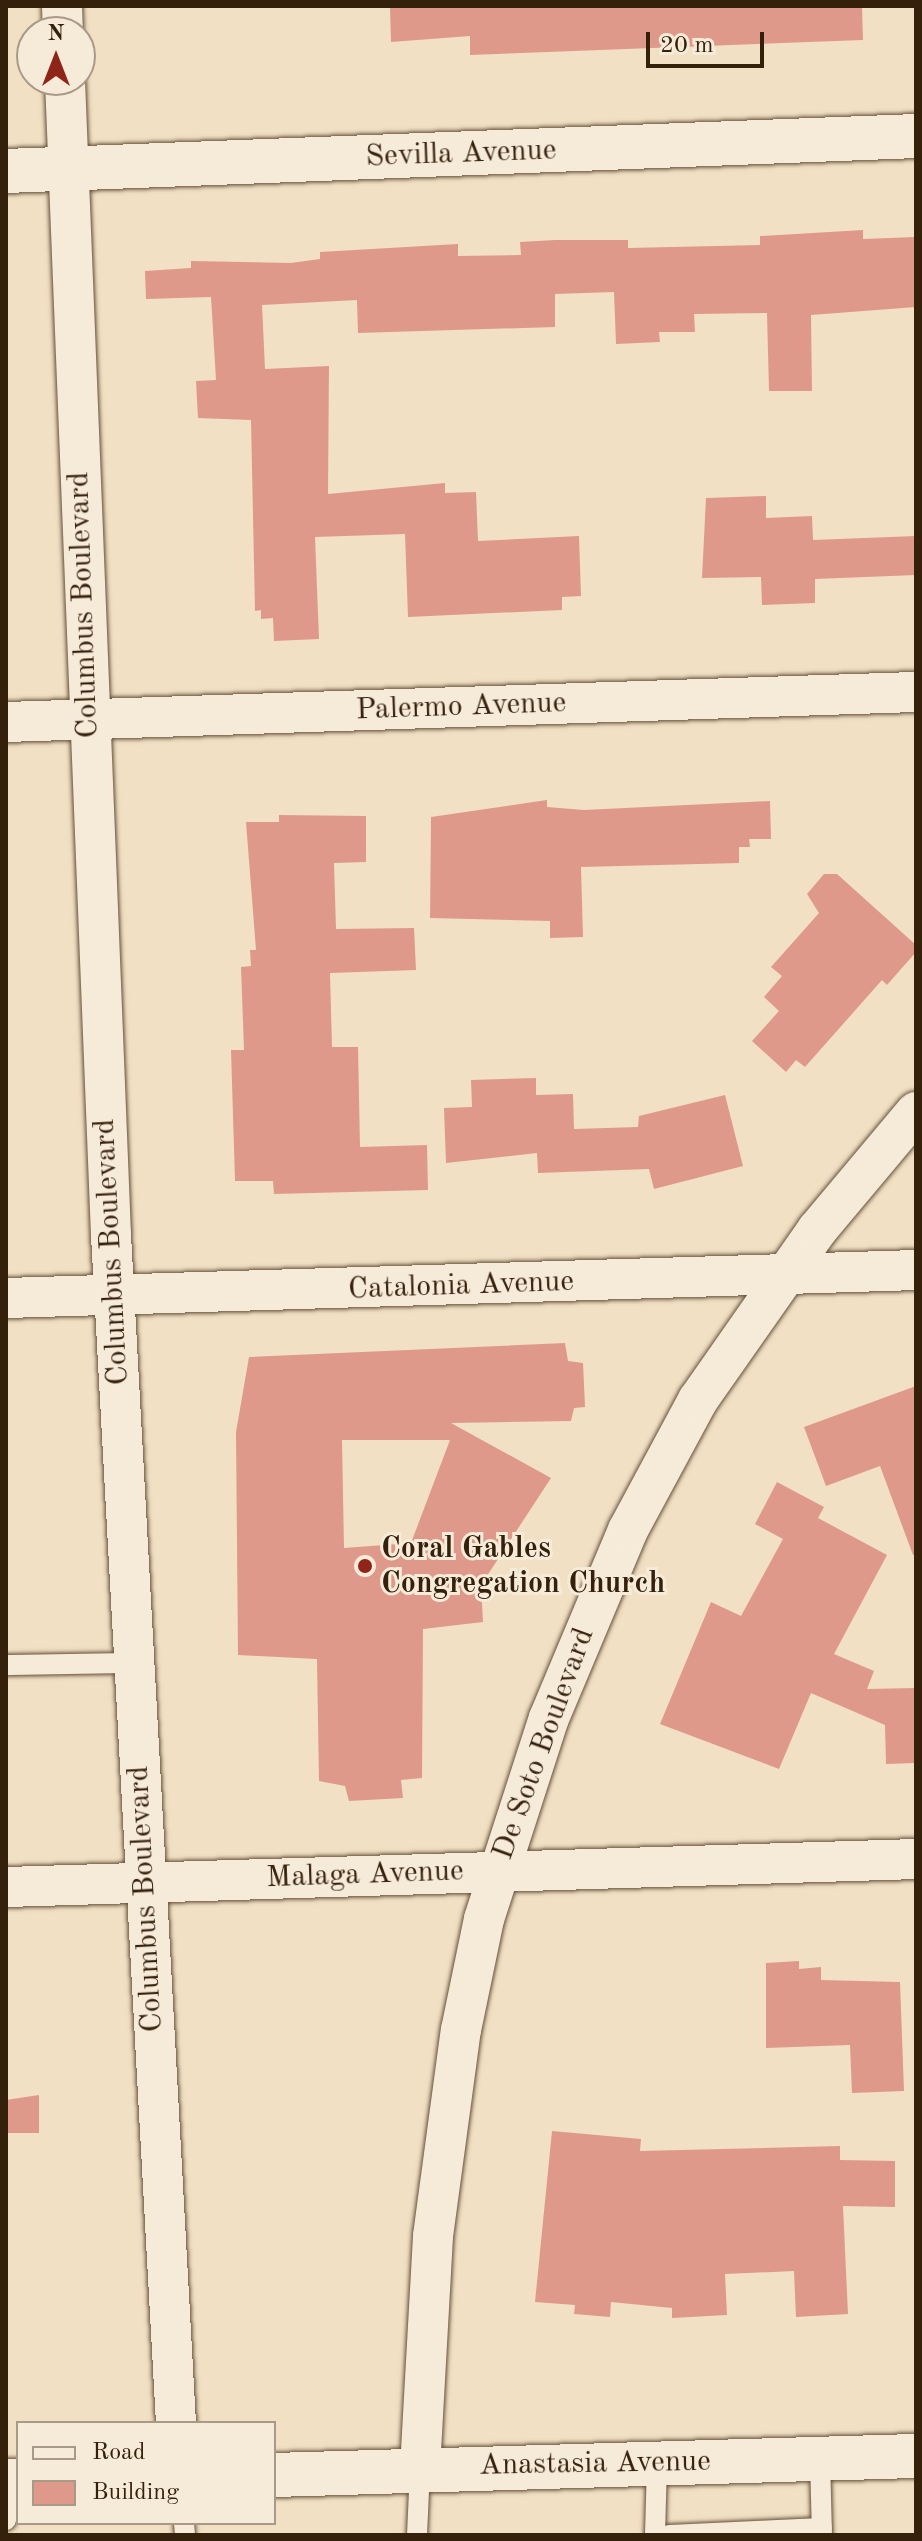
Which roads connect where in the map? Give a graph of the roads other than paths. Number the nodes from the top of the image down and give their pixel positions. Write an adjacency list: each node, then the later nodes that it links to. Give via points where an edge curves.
1 (66, 96): 3 (street, Columbus Boulevard)
2 (916, 136): 3 (street, Sevilla Avenue)
3 (69, 169): 4 (street, Sevilla Avenue); 6 (street, Columbus Boulevard)
4 (6, 171)
5 (916, 692): 6 (street, Palermo Avenue)
6 (89, 719): 7 (street, Palermo Avenue); 11 (street, Columbus Boulevard)
7 (6, 722)
8 (916, 1112): 10 (street, De Soto Boulevard)
9 (916, 1270): 10 (street, Catalonia Avenue)
10 (785, 1273): 11 (street, Catalonia Avenue); 16 (street, De Soto Boulevard, via 698,1400 628,1530 549,1718)
11 (115, 1295): 12 (street, Catalonia Avenue); 13 (street, Columbus Boulevard)
12 (6, 1298)
13 (132, 1663): 14 (lane); 17 (street, Columbus Boulevard)
14 (6, 1665)
15 (916, 1859): 16 (street, Malaga Avenue)
16 (498, 1871): 17 (street, Malaga Avenue); 23 (street, De Soto Boulevard, via 461,2030 433,2236)
17 (145, 1882): 18 (street, Malaga Avenue); 19 (street, Columbus Boulevard)
18 (6, 1887)
19 (176, 2421)
20 (916, 2456): 21 (street, Anastasia Avenue)
21 (820, 2459): 22 (street, Anastasia Avenue); 25 (lane)
22 (657, 2463): 23 (street, Anastasia Avenue); 27 (lane)
23 (420, 2469): 24 (street, Anastasia Avenue); 26 (lane)
24 (276, 2475)
25 (822, 2532): 28 (lane)
26 (417, 2535)
27 (655, 2535)
28 (669, 2535)

